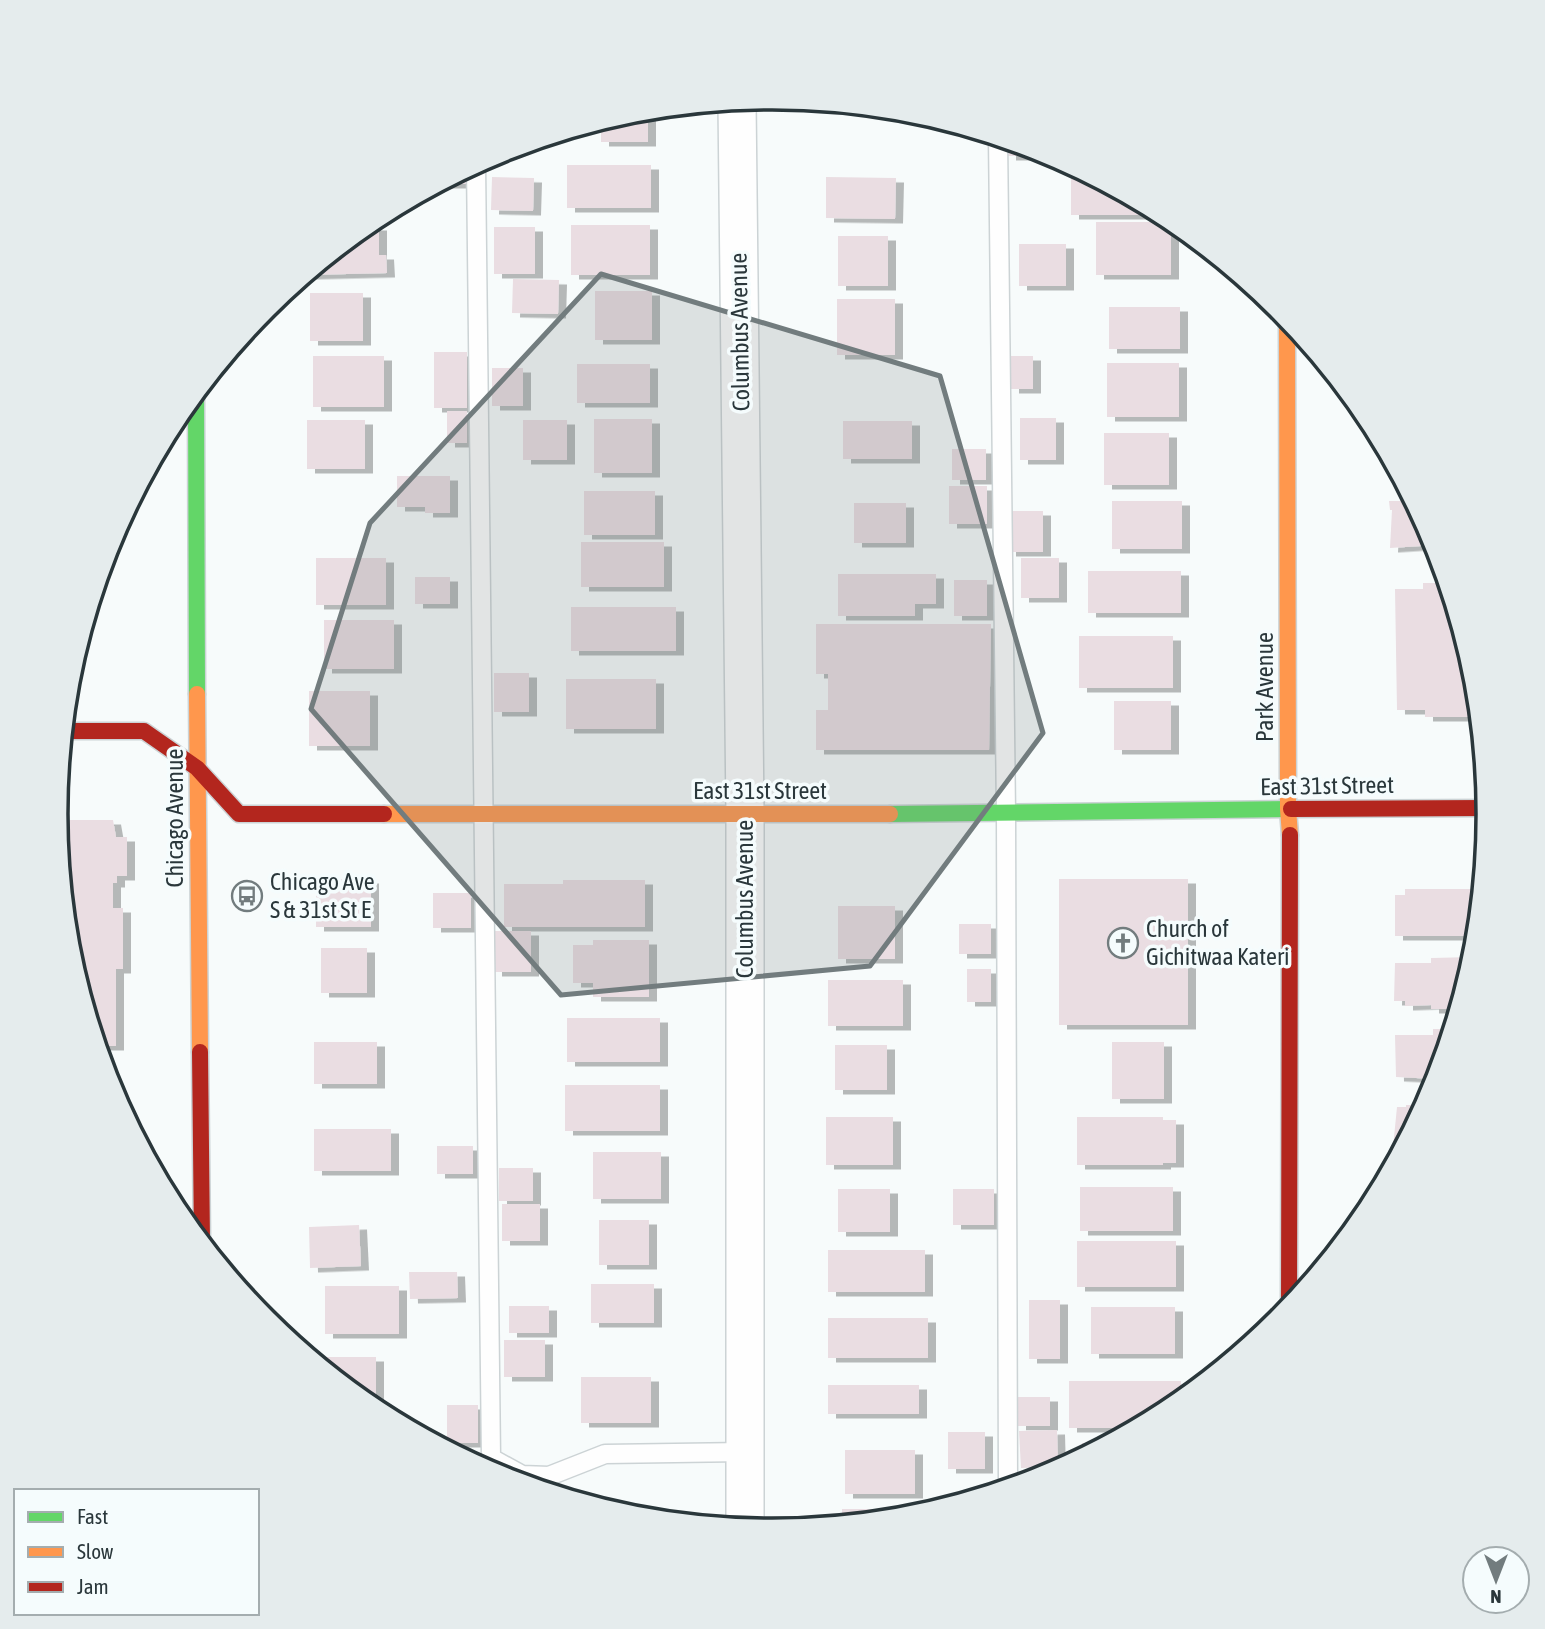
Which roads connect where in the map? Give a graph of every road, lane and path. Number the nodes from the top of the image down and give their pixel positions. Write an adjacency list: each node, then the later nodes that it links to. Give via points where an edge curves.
1 (737, 112): 11 (street, Columbus Avenue)
2 (998, 148): 12 (lane)
3 (476, 176): 10 (lane)
4 (1287, 335): 9 (street, Park Avenue)
5 (196, 411): 7 (street, Chicago Avenue)
6 (73, 731): 7 (street, East 31st Street, via 144,731)
7 (197, 768): 10 (street, East 31st Street, via 239,814); 13 (street, Chicago Avenue)
8 (1477, 808): 9 (street, East 31st Street)
9 (1288, 809): 12 (street, East 31st Street); 14 (street, Park Avenue)
10 (484, 814): 11 (street, East 31st Street); 16 (lane, via 491,1458)
11 (745, 814): 12 (street, East 31st Street); 15 (street, Columbus Avenue)
12 (1006, 814): 18 (lane)
13 (202, 1226)
14 (1289, 1292)
15 (744, 1452): 17 (lane, via 605,1454 550,1476); 19 (street, Columbus Avenue)
16 (505, 1466)
17 (531, 1475)
18 (1008, 1478)
19 (745, 1518)

